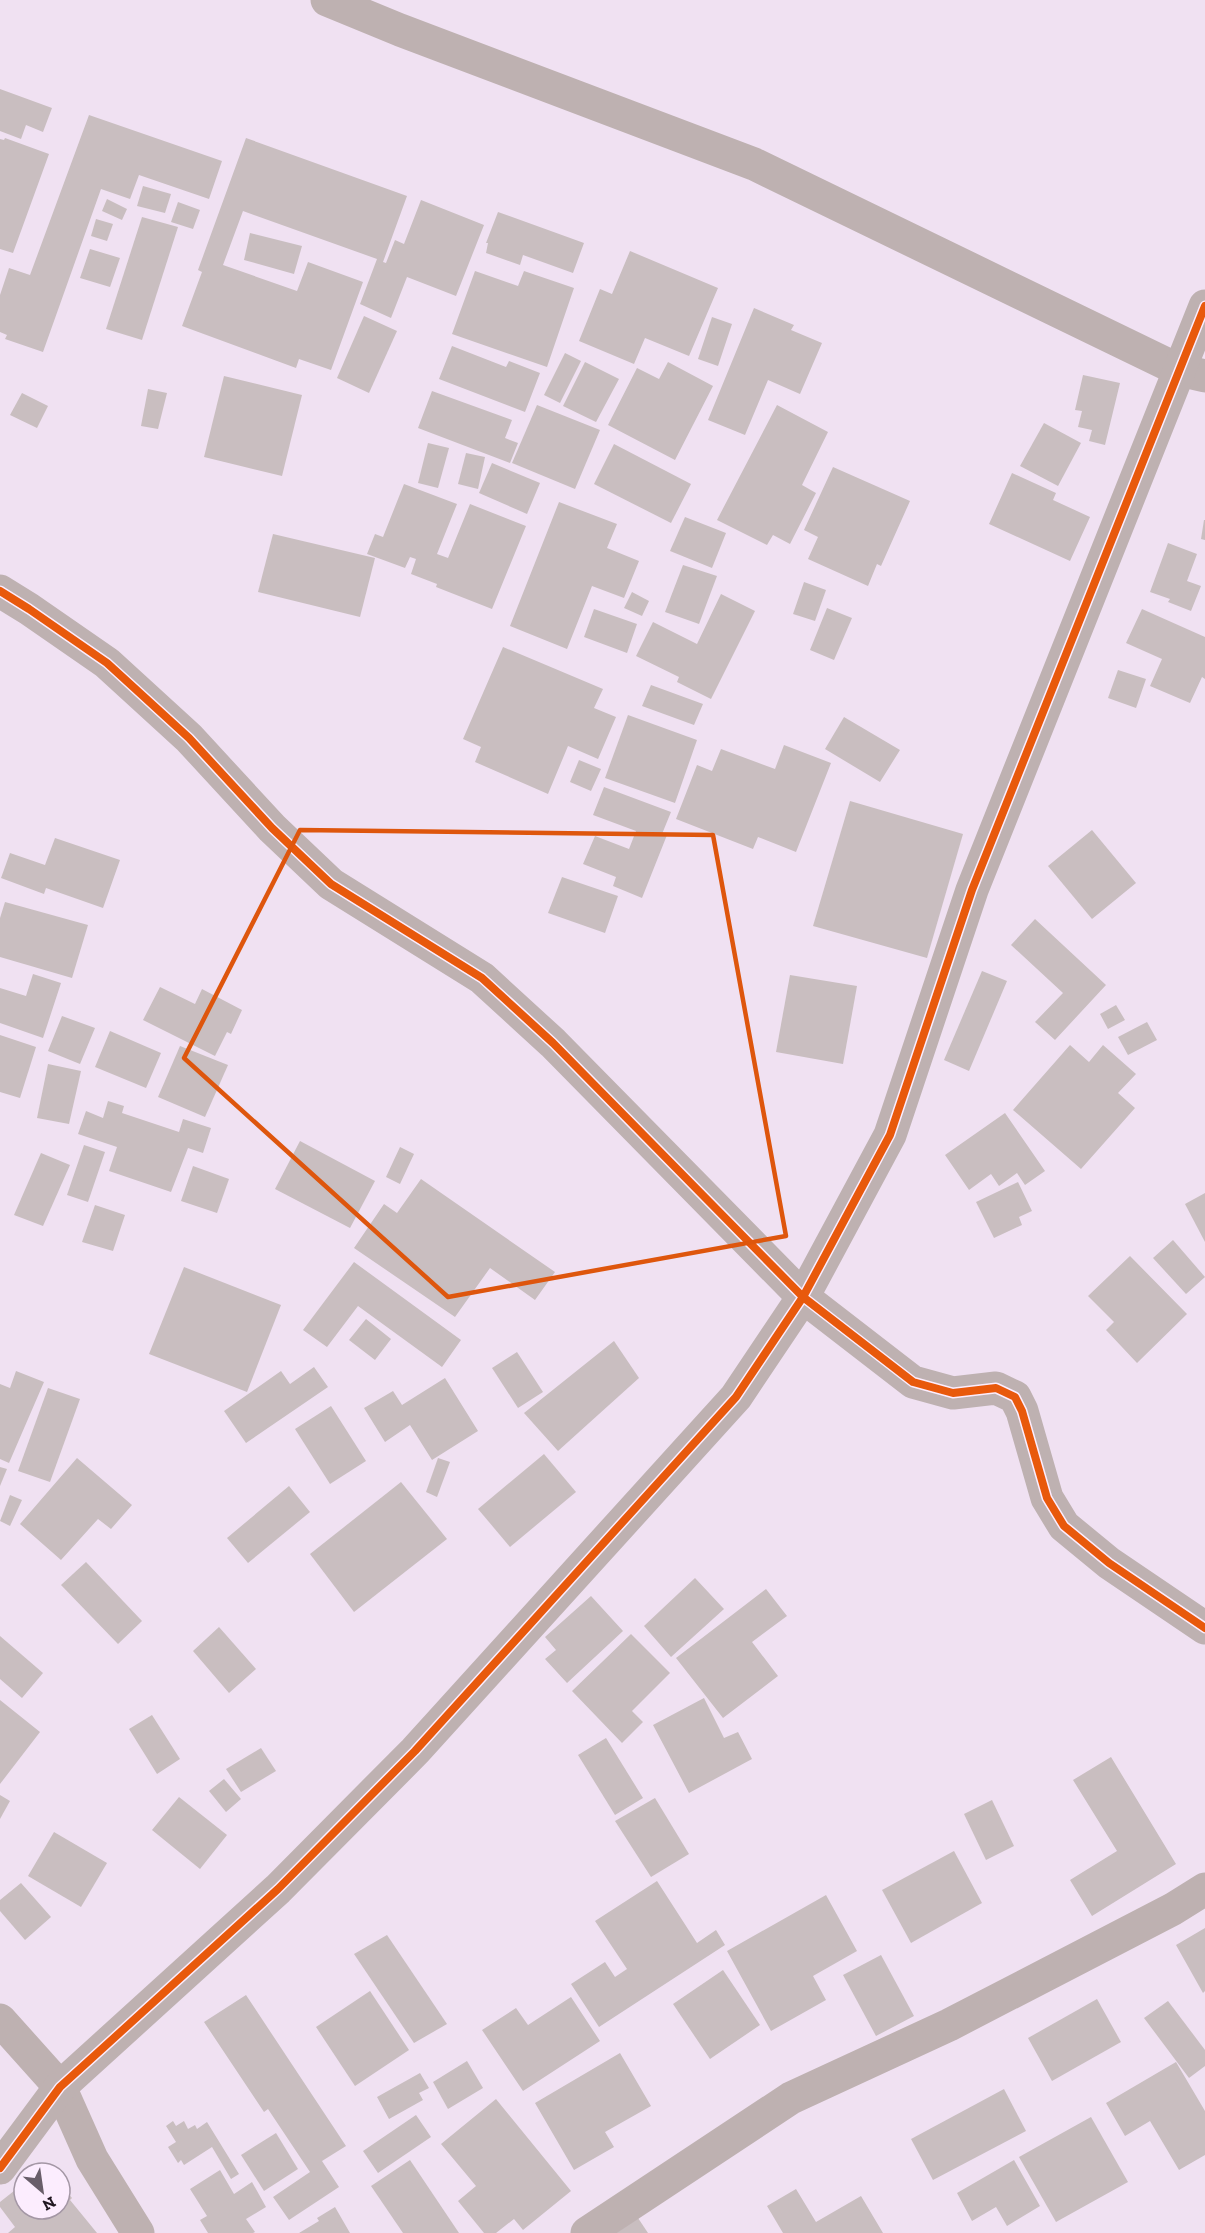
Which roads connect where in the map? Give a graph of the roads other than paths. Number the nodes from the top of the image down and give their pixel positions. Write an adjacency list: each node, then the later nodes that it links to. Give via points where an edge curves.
1 (327, 0): 3 (street, via 754,165)
2 (1205, 306): 3 (street)
3 (1192, 373): 5 (street, via 972,890 890,1134)
4 (0, 591): 5 (street, via 107,663 189,738 272,828 331,884 482,978 553,1043)
5 (803, 1297): 6 (street, via 913,1382 954,1393 996,1388 1015,1397 1047,1498 1064,1526 1108,1563); 9 (street, via 736,1397 415,1751 278,1889)
6 (1205, 1628)
7 (1205, 1889): 12 (street, via 949,2025 791,2098)
8 (0, 2020): 9 (street)
9 (60, 2087): 10 (street); 11 (street, via 92,2159)
10 (0, 2168)
11 (138, 2233)
12 (587, 2233)

